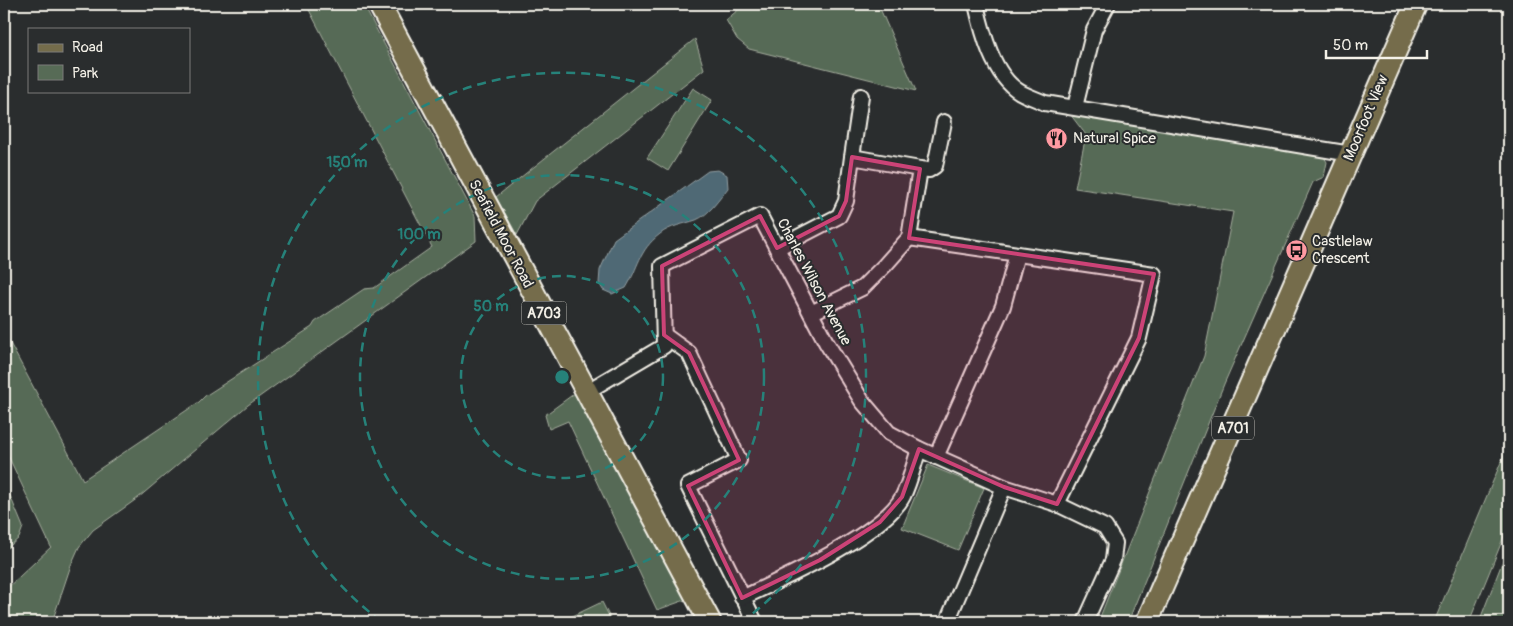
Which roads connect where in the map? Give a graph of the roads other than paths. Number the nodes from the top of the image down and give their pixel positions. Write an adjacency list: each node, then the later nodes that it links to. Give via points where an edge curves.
1 (379, 4): 16 (main road, Seafield Moor Road / A703)
2 (976, 4): 6 (street, via 984,41 1003,74 1018,91 1044,103)
3 (1108, 4): 6 (street, via 1094,30)
4 (1416, 4): 8 (main road, Moorfoot View / A701)
5 (861, 96): 9 (street)
6 (1075, 107): 8 (street)
7 (944, 122): 10 (street, via 935,166 929,170)
8 (1351, 154): 26 (main road, Moorfoot View / A701)
9 (852, 156): 10 (street); 12 (street, via 846,201 839,216)
10 (920, 169): 11 (street)
11 (909, 238): 13 (street); 14 (street, via 862,288)
12 (777, 248): 14 (street, Charles Wilson Avenue); 15 (street, Charles Wilson Avenue, via 760,216 662,266)
13 (1017, 254): 18 (street, via 1003,306); 20 (street, via 1154,274 1139,338)
14 (811, 313): 17 (street, Charles Wilson Avenue, via 862,401 890,433)
15 (664, 335): 16 (street, via 664,346); 21 (street, via 689,353 739,460 688,486)
16 (586, 392): 22 (main road, Seafield Moor Road / A703)
17 (919, 449): 18 (street, Charles Wilson Avenue); 21 (street, via 902,497 880,522 820,560)
18 (936, 457): 19 (street, Charles Wilson Avenue)
19 (1004, 487): 20 (street, Charles Wilson Avenue); 24 (street)
20 (1057, 504): 25 (street, Charles Wilson Avenue, via 1105,527 1115,543 1114,560)
21 (742, 598): 23 (street)
22 (710, 622)
23 (755, 622)
24 (947, 622)
25 (1086, 622)
26 (1147, 622)

